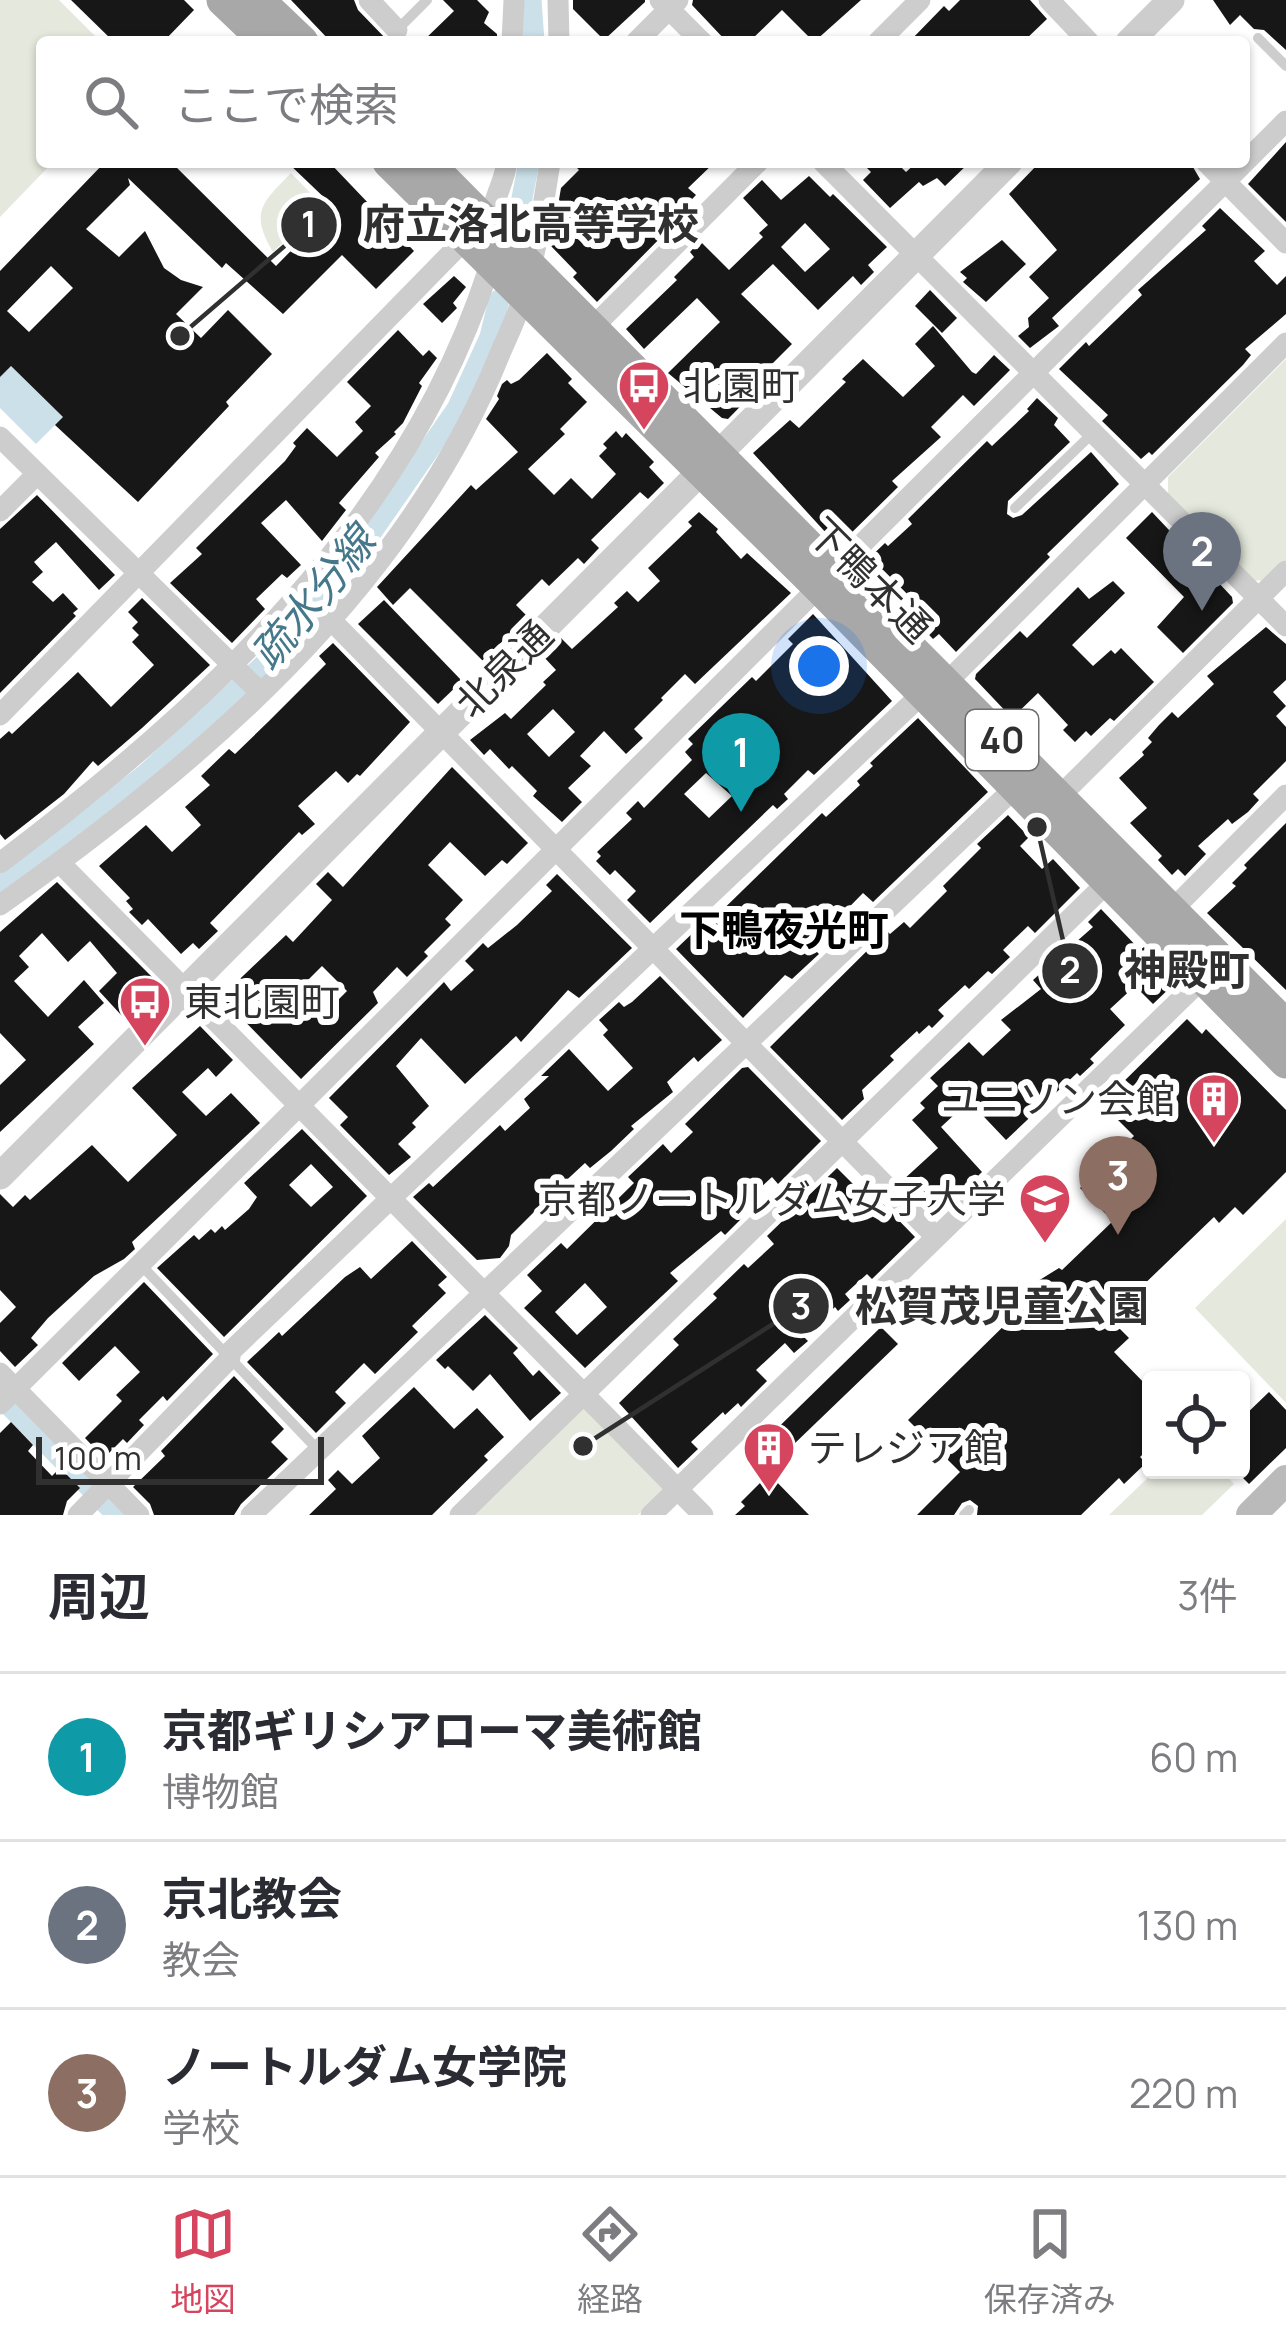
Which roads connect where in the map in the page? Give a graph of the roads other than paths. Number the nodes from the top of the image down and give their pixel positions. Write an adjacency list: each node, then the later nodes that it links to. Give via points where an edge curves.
1 (369, 0): 10 (street)
2 (427, 0): 10 (lane)
3 (514, 0): 12 (street)
4 (557, 0): 13 (street)
5 (920, 0): 16 (street)
6 (1049, 0): 17 (street)
7 (1171, 0): 18 (street)
8 (669, 3): 14 (street); 15 (street)
9 (252, 10): 11 (main road)
10 (397, 29)
11 (293, 36)
12 (512, 36)
13 (559, 36)
14 (641, 36)
15 (697, 36)
16 (884, 36)
17 (1083, 36)
18 (1135, 36)
19 (1258, 38): 20 (lane)
20 (1286, 66)
21 (1286, 121): 22 (street)
22 (1250, 157)
23 (397, 168): 33 (main road, 下鴨本通 / 40)
24 (431, 168): 33 (main road, 下鴨本通 / 40)
25 (505, 168): 33 (street)
26 (549, 168): 36 (street)
27 (752, 168): 37 (street)
28 (829, 168): 35 (street)
29 (1003, 168): 35 (street, 北泉通)
30 (1212, 168): 32 (street)
31 (1239, 168): 32 (street)
32 (1225, 182): 34 (street); 39 (street)
33 (486, 232): 36 (main road, 下鴨本通 / 40); 48 (street); 53 (street, via 458,351 391,474 310,584)
34 (1286, 242)
35 (917, 254): 39 (street); 42 (street, 北泉通)
36 (526, 279): 37 (main road, 下鴨本通 / 40); 42 (main road, 下鴨本通 / 40); 51 (street, via 483,396 442,470)
37 (593, 327): 42 (main road, 下鴨本通 / 40)
38 (1286, 343): 44 (street)
39 (1035, 373): 40 (street); 49 (street)
40 (1094, 432): 44 (street); 45 (lane)
41 (0, 437): 43 (street)
42 (710, 462): 49 (main road, 下鴨本通 / 40); 57 (street, 北泉通)
43 (37, 474): 46 (street); 48 (street)
44 (1146, 485): 50 (street); 54 (street)
45 (1015, 508)
46 (0, 511)
47 (1286, 571): 50 (street)
48 (139, 573): 53 (street); 56 (street)
49 (826, 578): 54 (main road, 下鴨本通 / 40); 61 (street)
50 (1258, 598): 52 (street); 60 (street)
51 (331, 620): 55 (street); 57 (street)
52 (1286, 626)
53 (234, 665): 55 (street); 62 (street, via 121,769)
54 (935, 688): 58 (main road, 下鴨本通 / 40); 67 (street)
55 (261, 693): 63 (street)
56 (0, 715)
57 (441, 732): 61 (street); 69 (street, 北泉通)
58 (1024, 779): 60 (main road, 下鴨本通 / 40); 64 (main road, 下鴨本通 / 40); 71 (street)
59 (1286, 796): 66 (street)
60 (1059, 797): 64 (main road, 下鴨本通 / 40)
61 (556, 848): 67 (street); 72 (street)
62 (0, 862)
63 (60, 863): 65 (street); 69 (street)
64 (1117, 874): 66 (main road, 下鴨本通 / 40); 68 (main road, 下鴨本通 / 40); 73 (street)
65 (0, 905)
66 (1172, 910): 68 (main road, 下鴨本通 / 40)
67 (653, 947): 71 (street); 75 (street)
68 (1212, 969): 70 (main road, 下鴨本通 / 40); 76 (street)
69 (186, 990): 72 (street); 74 (street, 北泉通)
70 (1281, 1035)
71 (747, 1042): 73 (street); 78 (street)
72 (299, 1105): 75 (street); 77 (street)
73 (843, 1141): 76 (street); 81 (street)
74 (0, 1176)
75 (389, 1196): 78 (street); 79 (street)
76 (936, 1237): 83 (street)
77 (140, 1264): 79 (lane); 80 (street)
78 (484, 1293): 81 (street); 82 (street)
79 (230, 1358): 82 (lane); 84 (street)
80 (6, 1391): 84 (street)
81 (584, 1394): 83 (street); 87 (street)
82 (319, 1451): 86 (street)
83 (677, 1489): 88 (street); 89 (street)
84 (95, 1498): 85 (street)
85 (139, 1515)
86 (251, 1515)
87 (460, 1515)
88 (651, 1515)
89 (703, 1515)

